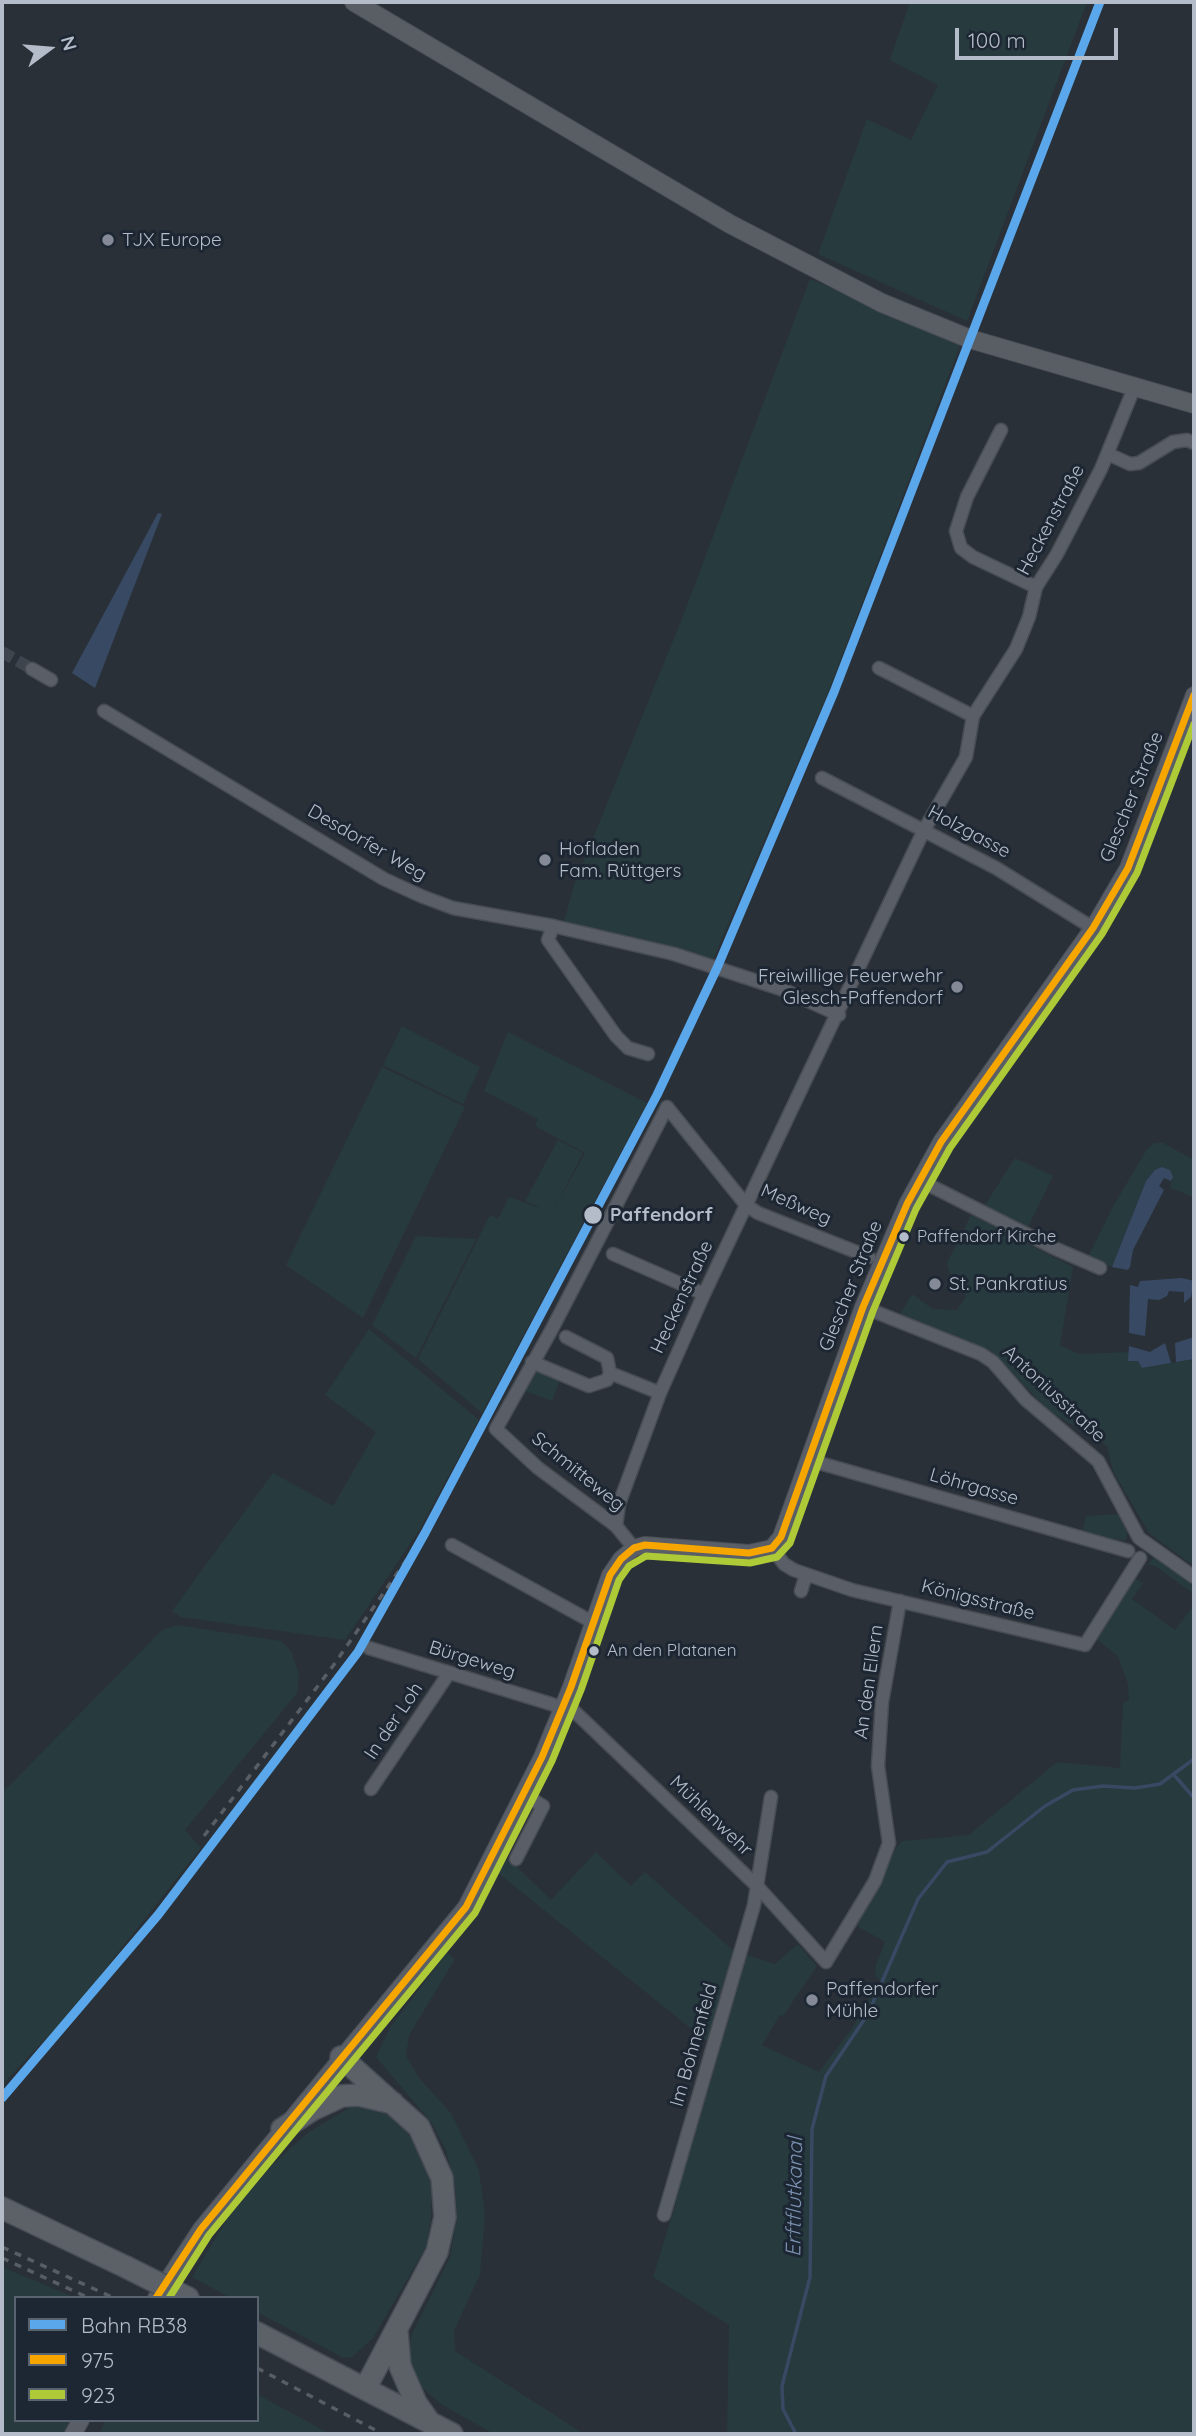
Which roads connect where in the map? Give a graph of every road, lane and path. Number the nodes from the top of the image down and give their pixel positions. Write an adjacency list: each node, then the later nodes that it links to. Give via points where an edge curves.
1 (354, 2): 2 (main road, via 809,267 970,339)
2 (1134, 388): 3 (main road); 6 (street, Heckenstraße)
3 (1194, 404)
4 (1001, 430): 7 (street, via 956,531 961,548 973,557)
5 (1194, 443): 6 (street, Heckenstraße, via 1173,442 1139,463)
6 (1108, 454): 7 (street, Heckenstraße)
7 (1036, 587): 13 (street, Heckenstraße, via 1016,649)
8 (879, 668): 13 (street)
9 (32, 669): 10 (street)
10 (51, 680)
11 (1194, 695): 17 (street, Glescher Straße, via 1143,836)
12 (104, 711): 16 (street, Desdorfer Weg, via 384,879 453,908)
13 (973, 716): 15 (street, Heckenstraße, via 966,757)
14 (822, 778): 15 (street, Holzgasse)
15 (924, 830): 17 (street, Holzgasse); 18 (street, Heckenstraße)
16 (553, 926): 18 (street, Desdorfer Weg, via 674,954 784,990); 19 (street, via 548,940 616,1036 628,1048)
17 (1093, 928): 20 (street, Glescher Straße)
18 (839, 1015): 21 (street, Heckenstraße)
19 (648, 1054)
20 (919, 1180): 24 (street); 26 (street, Glescher Straße)
21 (746, 1205): 23 (street, Meßweg); 25 (street, Heckenstraße); 28 (street, Meßweg, via 667,1107)
22 (613, 1254): 25 (street)
23 (869, 1257)
24 (1100, 1268)
25 (704, 1294): 30 (street, Heckenstraße)
26 (863, 1307): 31 (street, Glescher Straße); 33 (street, Antoniusstraße, via 987,1358 1026,1400 1098,1461)
27 (566, 1337): 29 (street, via 607,1358)
28 (531, 1362): 29 (street, via 589,1386 607,1380); 32 (street, Schmitteweg, via 496,1429 538,1468)
29 (610, 1373): 30 (street)
30 (660, 1393): 32 (street, Heckenstraße, via 619,1504)
31 (808, 1461): 36 (street, Glescher Straße); 37 (street, Löhrgasse)
32 (616, 1527): 35 (street, Schmitteweg)
33 (1143, 1541): 37 (street, via 1130,1541); 38 (street, via 1147,1551); 40 (street)
34 (452, 1545): 43 (street)
35 (634, 1548): 36 (street, via 750,1553); 43 (street, via 610,1575)
36 (772, 1548): 39 (street, Königsstraße, via 784,1564)
37 (1128, 1551): 38 (street)
38 (1140, 1558): 42 (street, Königsstraße, via 1085,1645)
39 (806, 1575): 41 (street); 42 (street, Königsstraße)
40 (1194, 1577)
41 (801, 1591)
42 (900, 1601): 52 (street, An den Ellern, via 882,1702 878,1766 889,1843 875,1881)
43 (594, 1623): 46 (street)
44 (369, 1648): 45 (street, Bürgeweg)
45 (449, 1673): 46 (street, Bürgeweg); 47 (street, In der Loh)
46 (563, 1707): 48 (street); 51 (street, Mühlenwehr, via 573,1711)
47 (371, 1789)
48 (524, 1795): 50 (street, via 543,1806); 53 (street, via 466,1907)
49 (771, 1797): 51 (street, Im Bohnenfeld)
50 (516, 1859)
51 (757, 1886): 52 (street, Mühlenwehr); 57 (street, Im Bohnenfeld)
52 (825, 1962)
53 (341, 2057): 54 (main road); 55 (street)
54 (394, 2103): 55 (main road, via 342,2096); 60 (main road, via 419,2127 430,2148 442,2178 445,2217 437,2252)
55 (282, 2129): 58 (street, via 201,2229)
56 (2, 2208): 59 (main road, bridge)
57 (664, 2215)
58 (157, 2296)
59 (184, 2296)
60 (397, 2332): 62 (main road); 63 (main road, via 403,2374)
61 (259, 2334): 62 (main road)
62 (365, 2389): 63 (main road)
63 (429, 2422): 64 (main road)
64 (452, 2434)

